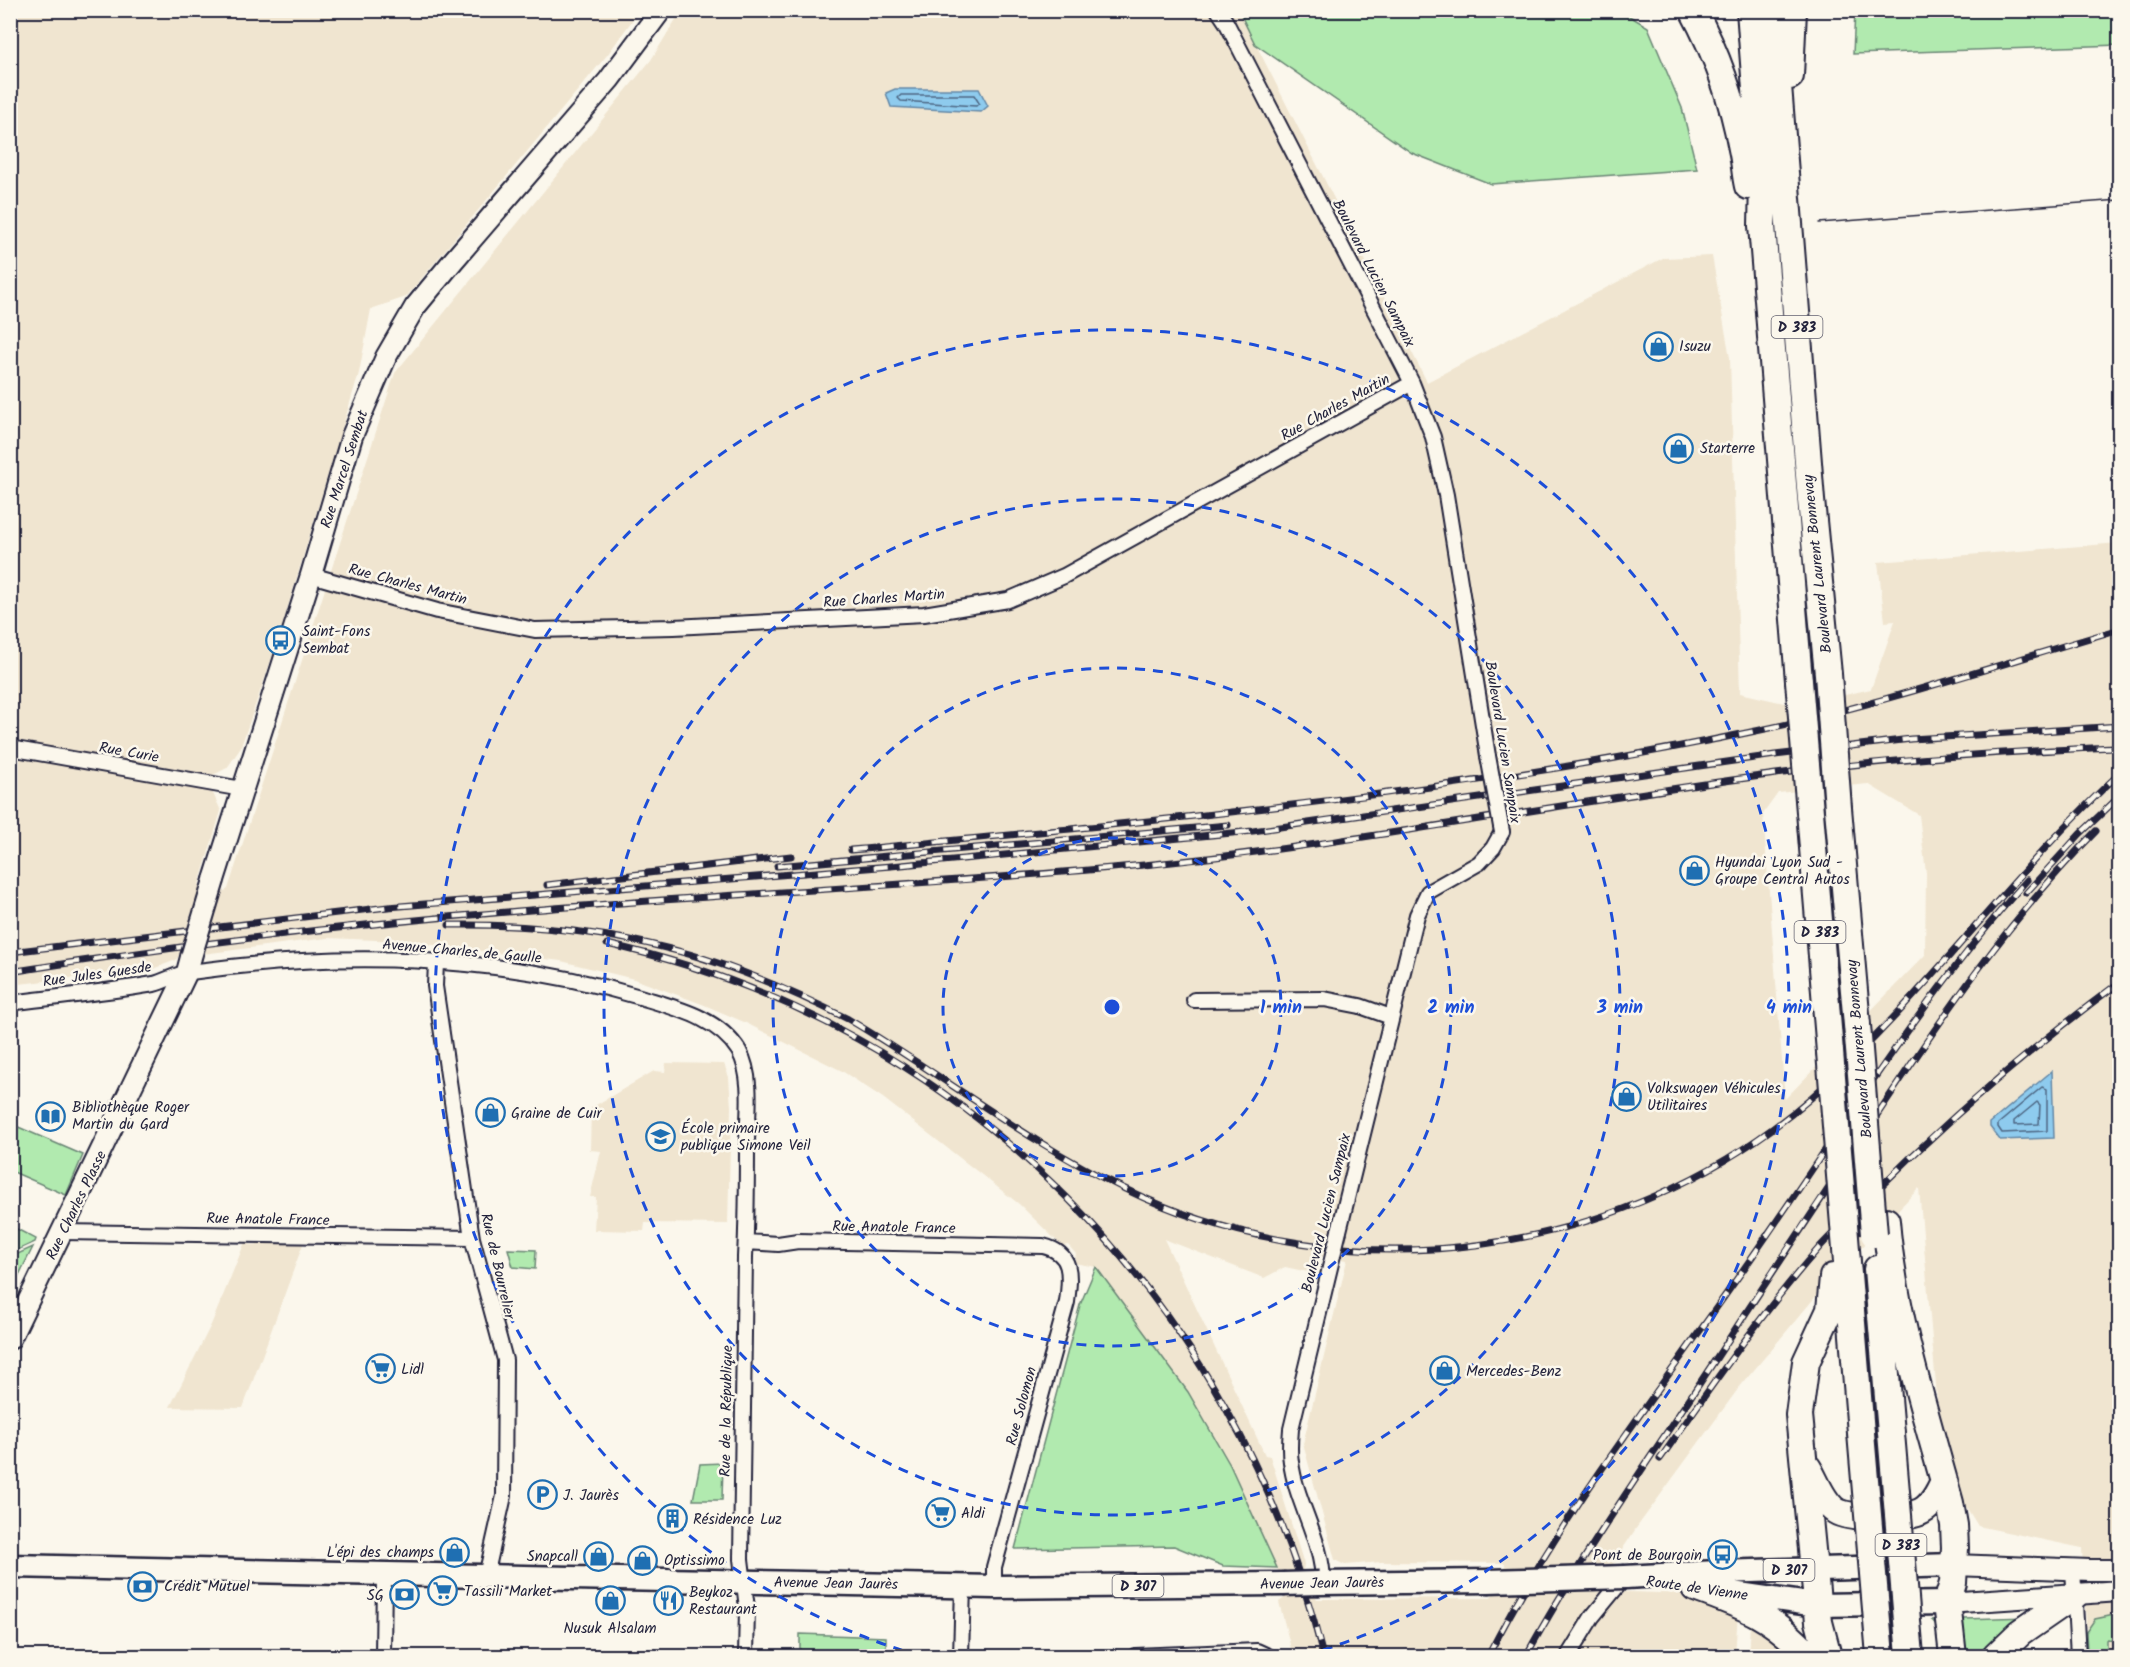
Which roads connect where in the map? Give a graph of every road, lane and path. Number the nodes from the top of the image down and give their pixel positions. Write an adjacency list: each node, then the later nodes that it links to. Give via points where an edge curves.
1 (660, 10): 10 (main road, Rue Marcel Sembat, via 609,80 415,308 386,357 352,436)
2 (1218, 10): 9 (street, Boulevard Lucien Sampaix)
3 (1693, 10): 8 (highway, via 1712,44 1730,94 1747,183)
4 (1749, 10): 8 (highway, D 383, via 1763,182)
5 (1772, 10): 7 (highway, D 383)
6 (1793, 10): 7 (highway)
7 (1783, 154): 18 (highway, Boulevard Laurent Bonnevay / D 383, bridge, via 1845,888 1863,1018)
8 (1762, 226): 23 (highway, Boulevard Laurent Bonnevay / D 383, bridge, via 1841,1176)
9 (1412, 383): 10 (street, Rue Charles Martin, via 1064,576 1008,600 924,614 535,630 437,611); 17 (street, Boulevard Lucien Sampaix, bridge, via 1433,437 1446,495 1502,832 1479,863 1428,892 1417,915)
10 (311, 575): 12 (main road, Rue Marcel Sembat)
11 (10, 748): 12 (street, Rue Curie)
12 (242, 789): 14 (main road, Rue Marcel Sembat, bridge)
13 (436, 963): 14 (street, Avenue Charles de Gaulle, via 322,960); 20 (street, Rue de Bourrelier, via 435,986); 21 (street, Avenue Charles de Gaulle, via 518,970 582,981 695,1016 727,1035 741,1056 746,1074)
14 (189, 964): 16 (street, Rue Jules Guesde, via 158,983); 19 (main road, Rue Charles Plasse)
15 (1194, 1000): 17 (street, via 1324,999)
16 (10, 1003)
17 (1391, 1017): 36 (street, Boulevard Lucien Sampaix, bridge, via 1291,1429 1291,1463 1320,1555)
18 (1880, 1228): 26 (highway); 53 (highway, Boulevard Laurent Bonnevay / D 383, bridge, via 1891,1433)
19 (63, 1232): 20 (street, Rue Anatole France); 24 (main road, Rue Charles Plasse)
20 (472, 1238): 33 (street, Rue de Bourrelier, via 505,1360 504,1496)
21 (746, 1242): 22 (street, Rue Anatole France); 35 (street, Rue de la République)
22 (1043, 1246): 38 (street, Rue Solomon, via 1057,1251 1068,1264 1067,1302 994,1567)
23 (1840, 1270): 25 (highway, via 1830,1310 1806,1362 1799,1415); 52 (highway, Boulevard Laurent Bonnevay / D 383, bridge, via 1861,1433)
24 (10, 1339)
25 (1803, 1457): 26 (highway, via 1827,1503 1837,1512 1850,1515 1893,1517 1922,1512); 29 (highway)
26 (1944, 1482): 27 (highway, via 1954,1525)
27 (1954, 1565): 29 (main road, Route de Vienne / D 307); 30 (main road, Route de Vienne); 42 (highway)
28 (10, 1566): 32 (main road, Avenue Jean Jaurès / D 307)
29 (1813, 1569): 34 (main road, Route de Vienne / D 307); 43 (highway)
30 (2073, 1569): 31 (main road, Route de Vienne); 41 (street)
31 (2120, 1570)
32 (384, 1575): 33 (main road, Avenue Jean Jaurès / D 307); 44 (street)
33 (486, 1576): 35 (main road, Avenue Jean Jaurès / D 307)
34 (1625, 1577): 36 (main road, Avenue Jean Jaurès / D 307, bridge); 39 (main road, Route de Vienne / D 307); 49 (street, via 1592,1617)
35 (743, 1581): 37 (main road, Avenue Jean Jaurès / D 307); 45 (street, Rue de la République)
36 (1321, 1583): 38 (main road, Avenue Jean Jaurès / D 307, bridge)
37 (963, 1586): 38 (main road, Avenue Jean Jaurès / D 307); 46 (street)
38 (994, 1587)
39 (1695, 1588): 43 (main road, Route de Vienne / D 307); 50 (highway, via 1763,1616)
40 (2120, 1591): 41 (main road, Route de Vienne)
41 (2074, 1595): 42 (main road, Route de Vienne); 55 (highway); 56 (street)
42 (1947, 1603): 43 (main road, Route de Vienne / D 307); 54 (highway)
43 (1817, 1605): 51 (highway)
44 (383, 1656)
45 (746, 1656)
46 (961, 1656)
47 (1135, 1656): 48 (street, via 1257,1651)
48 (1268, 1656)
49 (1568, 1656)
50 (1809, 1656)
51 (1828, 1656)
52 (1880, 1656)
53 (1910, 1656)
54 (1953, 1656)
55 (1996, 1656)
56 (2078, 1656)

